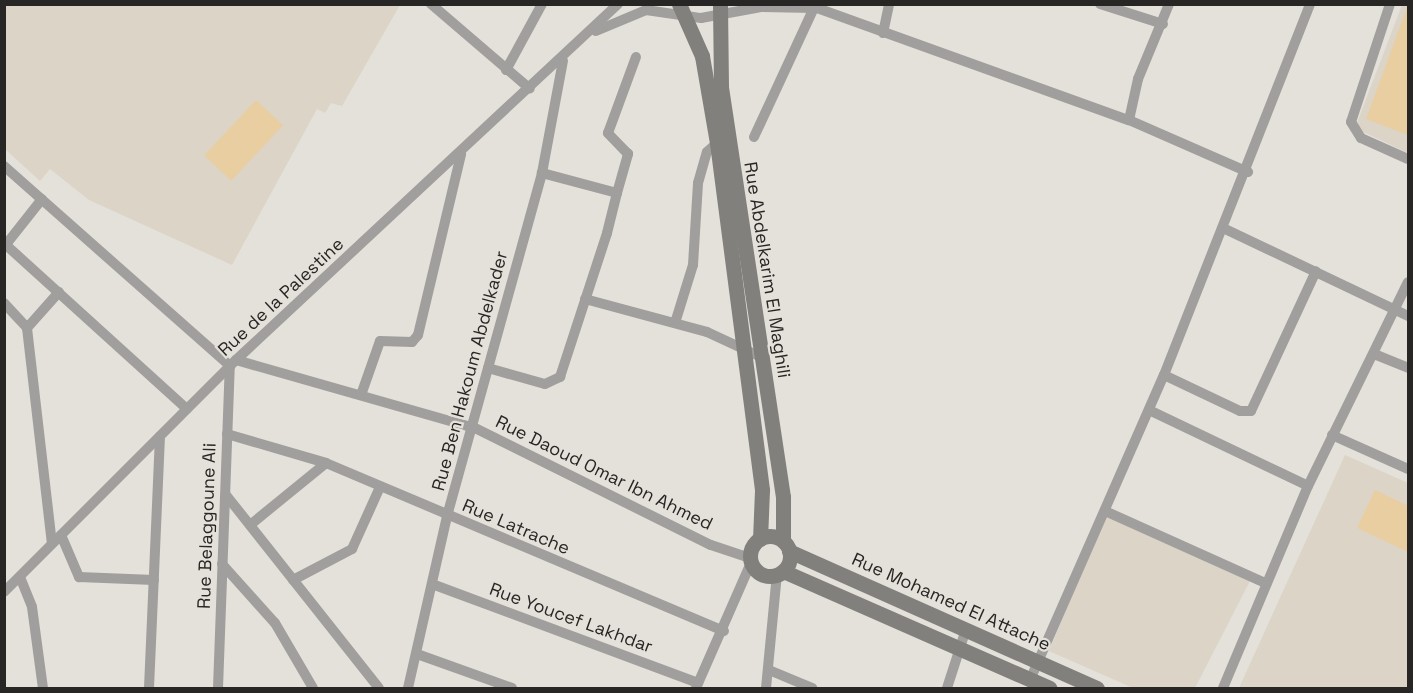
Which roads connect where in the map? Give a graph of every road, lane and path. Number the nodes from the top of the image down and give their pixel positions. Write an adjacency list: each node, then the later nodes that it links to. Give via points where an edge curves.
1 (431, 4): 17 (street)
2 (543, 4): 17 (street)
3 (618, 4): 14 (street, Rue de la Palestine)
4 (889, 4): 13 (street)
5 (1100, 4): 12 (street)
6 (1169, 4): 12 (street)
7 (1310, 4): 25 (street)
8 (1390, 4): 23 (street, via 1351,122 1361,138)
9 (810, 6): 10 (street); 13 (street); 20 (street)
10 (720, 10): 11 (street); 42 (street, Rue Abdelkarim El Maghili, via 721,87)
11 (681, 11): 14 (street, via 646,10); 21 (street, via 702,56)
12 (1163, 24): 19 (street, via 1138,79)
13 (883, 33): 19 (street)
14 (588, 35): 16 (street, Rue de la Palestine)
15 (636, 57): 27 (street, via 608,133 628,154)
16 (563, 61): 18 (street, Rue de la Palestine); 26 (street, Rue Ben Hakoum Abdelkader)
17 (506, 70): 18 (street)
18 (530, 89): 22 (street, Rue de la Palestine)
19 (1129, 120): 25 (street)
20 (754, 137)
21 (717, 143): 38 (street, via 707,152 698,183 693,265); 40 (street)
22 (461, 153): 43 (street, Rue de la Palestine); 47 (street, via 418,335 412,342 380,341)
23 (1408, 159)
24 (4, 166): 28 (street)
25 (1248, 172): 29 (street)
26 (542, 173): 27 (street); 44 (street, Rue Ben Hakoum Abdelkader)
27 (618, 193): 34 (street)
28 (42, 198): 30 (street); 43 (street)
29 (1223, 228): 31 (street); 46 (street)
30 (5, 246): 33 (street)
31 (1316, 271): 36 (street); 46 (street, via 1251,411 1240,411)
32 (1408, 282): 36 (street)
33 (59, 291): 39 (street); 48 (street)
34 (585, 299): 38 (street); 44 (street, via 554,383)
35 (4, 303): 39 (street)
36 (1397, 310): 37 (street); 41 (street)
37 (1408, 316)
38 (675, 324): 40 (street)
39 (27, 328): 64 (street, via 38,453)
40 (746, 348): 42 (street); 63 (street, via 762,490)
41 (1374, 354): 45 (street); 52 (street)
42 (761, 357): 65 (street, Rue Abdelkarim El Maghili, via 783,497)
43 (233, 363): 47 (street, Rue Daoud Omar Ibn Ahmed); 48 (street, Rue de la Palestine); 51 (street, Rue Belaggoune Ali)
44 (488, 368): 50 (street, Rue Ben Hakoum Abdelkader)
45 (1408, 368)
46 (1164, 375): 49 (street)
47 (361, 395): 50 (street, Rue Daoud Omar Ibn Ahmed)
48 (187, 409): 53 (street, Rue de la Palestine)
49 (1149, 410): 56 (street); 59 (street)
50 (475, 428): 60 (street, Rue Ben Hakoum Abdelkader); 66 (street, Rue Daoud Omar Ibn Ahmed)
51 (227, 434): 54 (street, Rue Latrache); 58 (street, Rue Belaggoune Ali)
52 (1332, 435): 55 (street); 56 (street)
53 (160, 436): 62 (street, Rue de la Palestine); 70 (street)
54 (326, 463): 57 (street, Rue Latrache); 61 (street)
55 (1408, 469)
56 (1308, 486): 72 (street)
57 (380, 487): 60 (street, Rue Latrache); 71 (street, via 352,549)
58 (226, 495): 61 (street); 67 (street, Rue Belaggoune Ali)
59 (1105, 511): 72 (street); 79 (street)
60 (447, 516): 73 (street, Rue Ben Hakoum Abdelkader); 76 (street, Rue Latrache)
61 (250, 525): 71 (street)
62 (61, 535): 64 (street, Rue de la Palestine); 70 (street, via 79,577)
63 (760, 538): 65 (street, Rue Mohamed El Attache); 66 (street)
64 (52, 543): 69 (street, Rue de la Palestine)
65 (786, 546): 68 (street, Rue Abdelkarim El Maghili); 75 (street, Rue Mohamed El Attache)
66 (751, 561): 68 (street, via 759,573); 76 (street)
67 (222, 564): 85 (street, Rue Belaggoune Ali); 86 (street, via 275,623)
68 (780, 573): 77 (street); 80 (street)
69 (20, 577): 74 (street, Rue de la Palestine); 83 (street, via 32,607)
70 (154, 580): 84 (street)
71 (293, 580): 87 (street)
72 (1265, 583): 95 (street)
73 (432, 584): 78 (street, Rue Ben Hakoum Abdelkader); 82 (street, Rue Youcef Lakhdar)
74 (4, 592)
75 (966, 629): 77 (street); 79 (street, Rue Mohamed El Attache)
76 (724, 631): 82 (street)
77 (961, 649): 81 (street); 92 (street)
78 (417, 654): 88 (street, Rue Ben Hakoum Abdelkader); 89 (street)
79 (1038, 662): 81 (street); 94 (street, Rue Mohamed El Attache)
80 (769, 670): 90 (street); 91 (street)
81 (1030, 680): 93 (street)
82 (697, 686)
83 (43, 688)
84 (148, 688)
85 (218, 688)
86 (313, 688)
87 (379, 688)
88 (408, 688)
89 (512, 688)
90 (766, 688)
91 (812, 688)
92 (947, 688)
93 (1049, 688)
94 (1097, 688)
95 (1223, 688)

